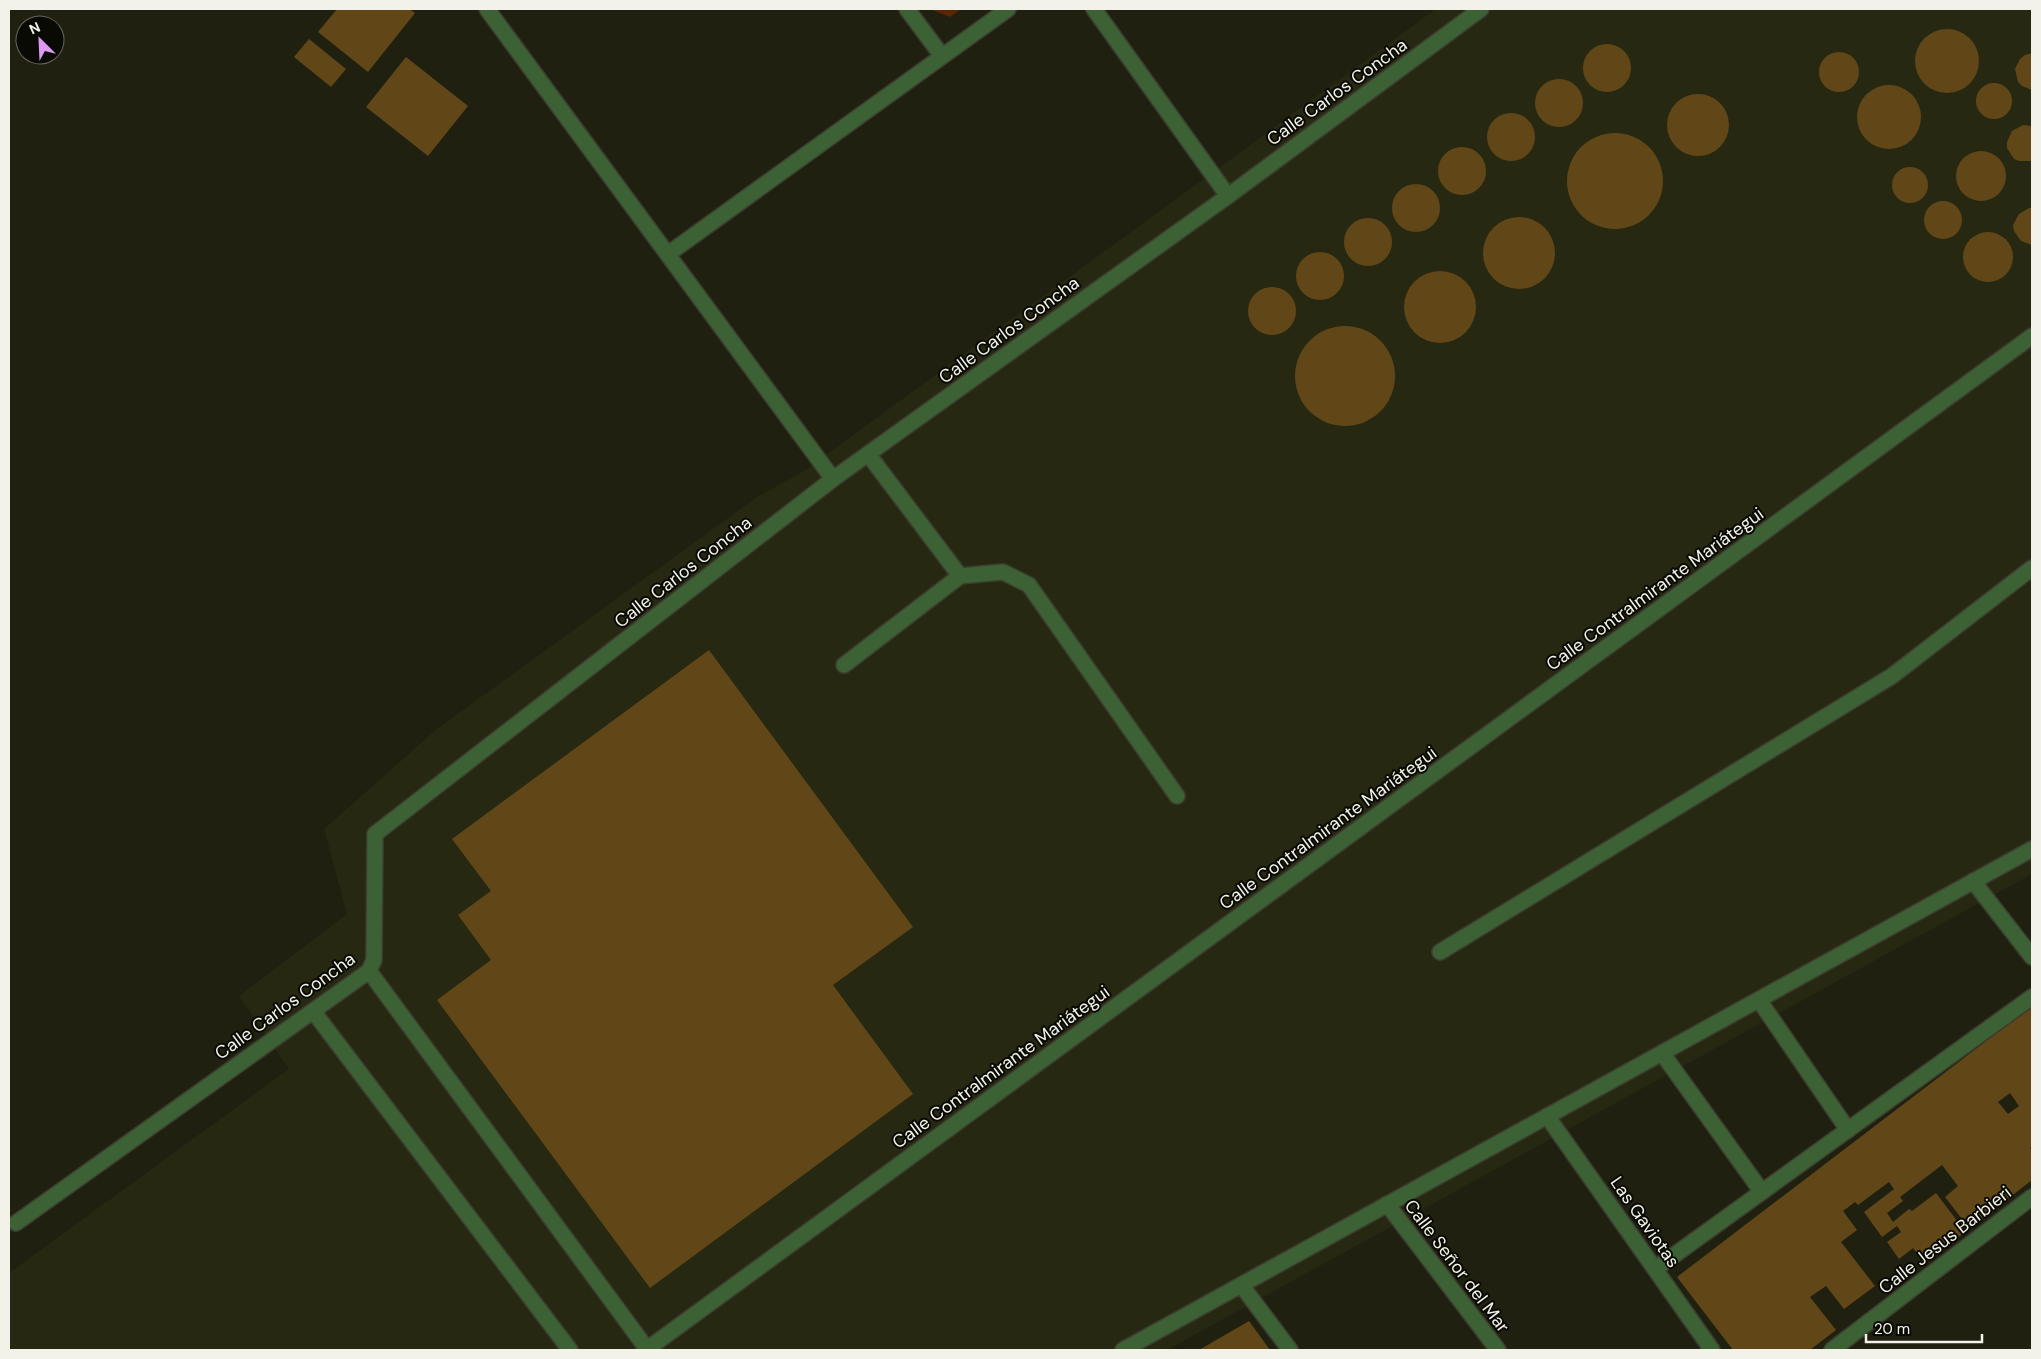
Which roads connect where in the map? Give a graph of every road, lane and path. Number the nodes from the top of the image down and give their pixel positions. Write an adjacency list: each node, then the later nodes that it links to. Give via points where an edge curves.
1 (907, 9): 6 (street)
2 (1008, 9): 6 (street)
3 (1094, 9): 7 (street)
4 (1481, 9): 7 (street, Calle Carlos Concha)
5 (490, 10): 8 (street)
6 (942, 56): 8 (street)
7 (1228, 196): 10 (street, Calle Carlos Concha)
8 (668, 254): 11 (street)
9 (2032, 336): 34 (street, Calle Contralmirante Mariátegui)
10 (868, 454): 11 (street, Calle Carlos Concha); 13 (street)
11 (833, 479): 20 (street, Calle Carlos Concha, via 375,834 374,960)
12 (2032, 568): 18 (street, via 1892,676)
13 (960, 576): 14 (street); 15 (street, via 1004,572 1029,585)
14 (844, 665)
15 (1177, 796)
16 (2032, 849): 17 (street)
17 (1973, 881): 19 (street); 22 (street)
18 (1440, 952)
19 (2032, 957)
20 (369, 971): 23 (street, Calle Carlos Concha); 34 (street)
21 (2032, 997): 26 (street)
22 (1758, 1000): 24 (street); 26 (street)
23 (313, 1011): 30 (street, Calle Carlos Concha); 33 (street)
24 (1662, 1053): 25 (street); 27 (street)
25 (1547, 1116): 29 (street); 31 (street, Las Gaviotas)
26 (1848, 1130): 27 (street)
27 (1762, 1192): 31 (street)
28 (2032, 1197): 39 (street, Calle Jesus Barbieri)
29 (1387, 1204): 32 (street); 37 (street, Calle Señor del Mar)
30 (12, 1226)
31 (1655, 1270): 38 (street, Las Gaviotas)
32 (1242, 1286): 35 (street); 36 (street)
33 (570, 1350)
34 (646, 1350)
35 (1123, 1350)
36 (1290, 1350)
37 (1498, 1350)
38 (1712, 1350)
39 (1832, 1350)

